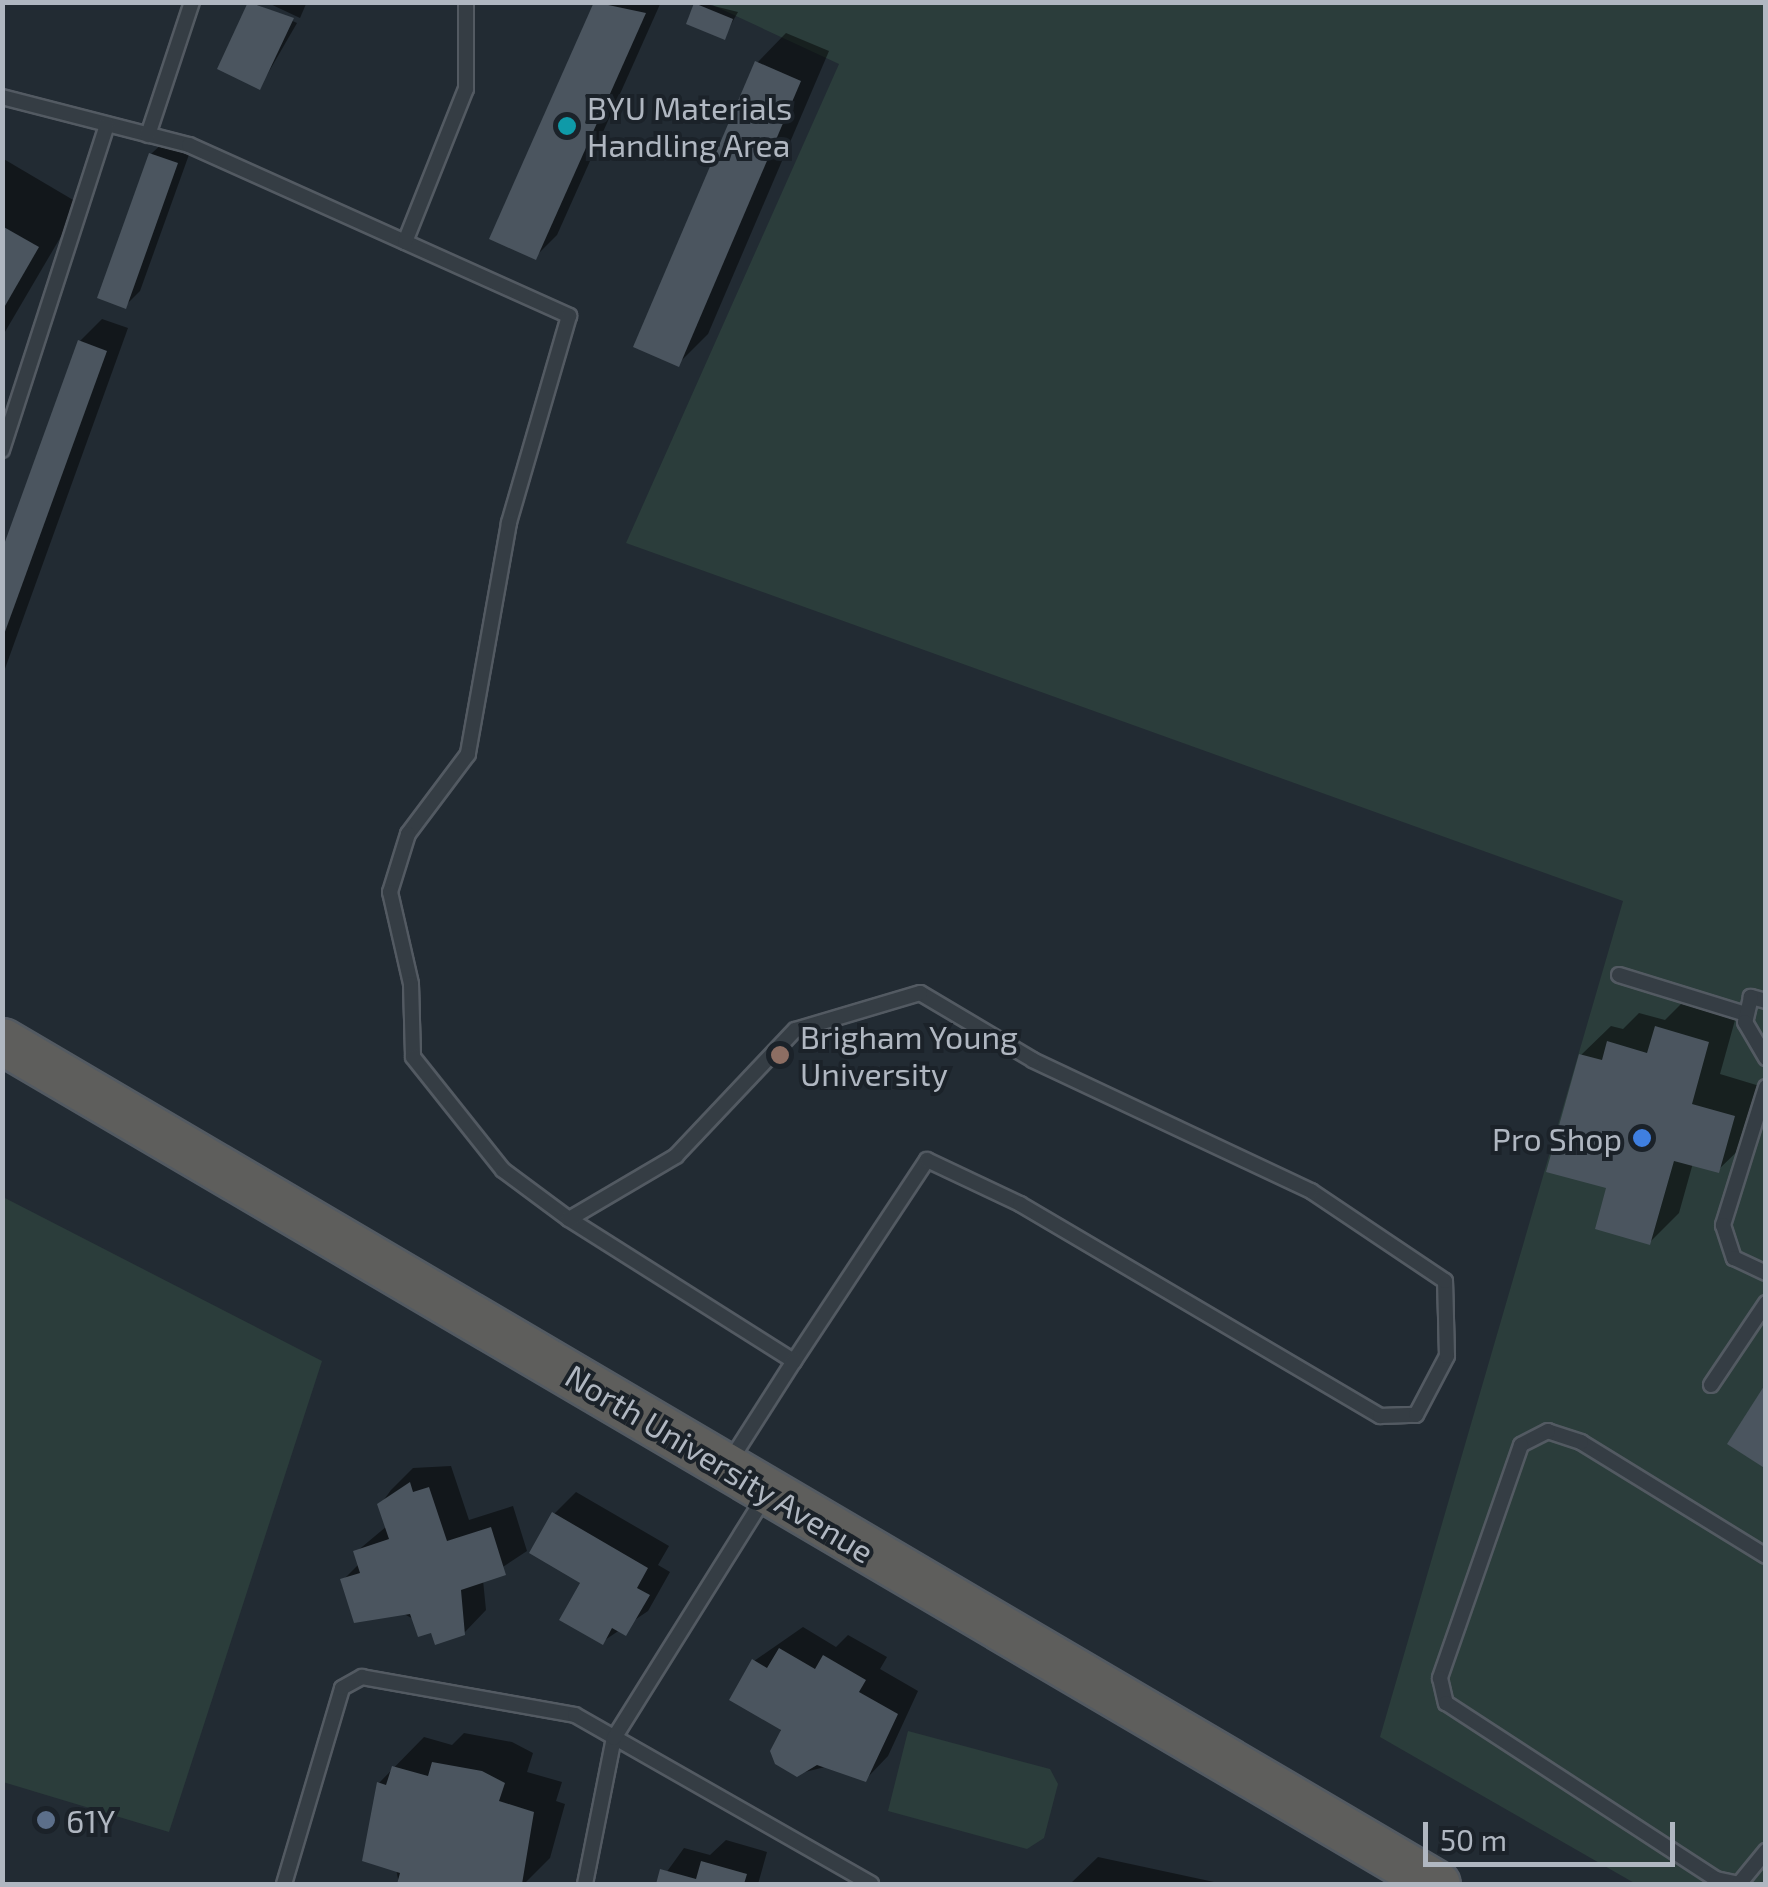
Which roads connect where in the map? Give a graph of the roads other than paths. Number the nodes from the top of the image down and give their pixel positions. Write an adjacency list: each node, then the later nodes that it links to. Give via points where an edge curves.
1 (192, 2): 5 (lane)
2 (466, 2): 6 (lane, via 466,89)
3 (2, 96): 4 (lane)
4 (107, 125): 5 (lane); 7 (lane)
5 (148, 135): 6 (lane)
6 (406, 242): 14 (lane, via 570,316 509,523 468,754 408,834 390,892 411,984 413,1056 503,1170)
7 (2, 450)
8 (1619, 975): 10 (lane)
9 (1766, 1001): 10 (lane, via 1751,996)
10 (1746, 1014): 12 (lane)
11 (2, 1041): 19 (highway, North University Avenue)
12 (1766, 1058)
13 (1766, 1087): 15 (lane, via 1723,1225 1734,1258)
14 (569, 1219): 17 (lane); 17 (lane, via 676,1156 795,1030 920,993 1033,1060 1311,1191 1446,1281 1447,1356 1416,1415 1380,1416 1020,1204 927,1160)
15 (1766, 1273)
16 (1766, 1303): 18 (lane)
17 (794, 1361): 19 (lane)
18 (1711, 1385)
19 (727, 1466): 20 (highway, North University Avenue)
20 (768, 1491): 22 (lane); 27 (highway, North University Avenue)
21 (1766, 1556): 23 (lane, via 1581,1442 1548,1431 1520,1444 1440,1678 1446,1703 1716,1878 1739,1884)
22 (614, 1738): 24 (lane, via 548,1704 362,1677 342,1688); 25 (lane); 26 (lane)
23 (1766, 1851)
24 (284, 1884)
25 (585, 1884)
26 (870, 1884)
27 (1438, 1884)

